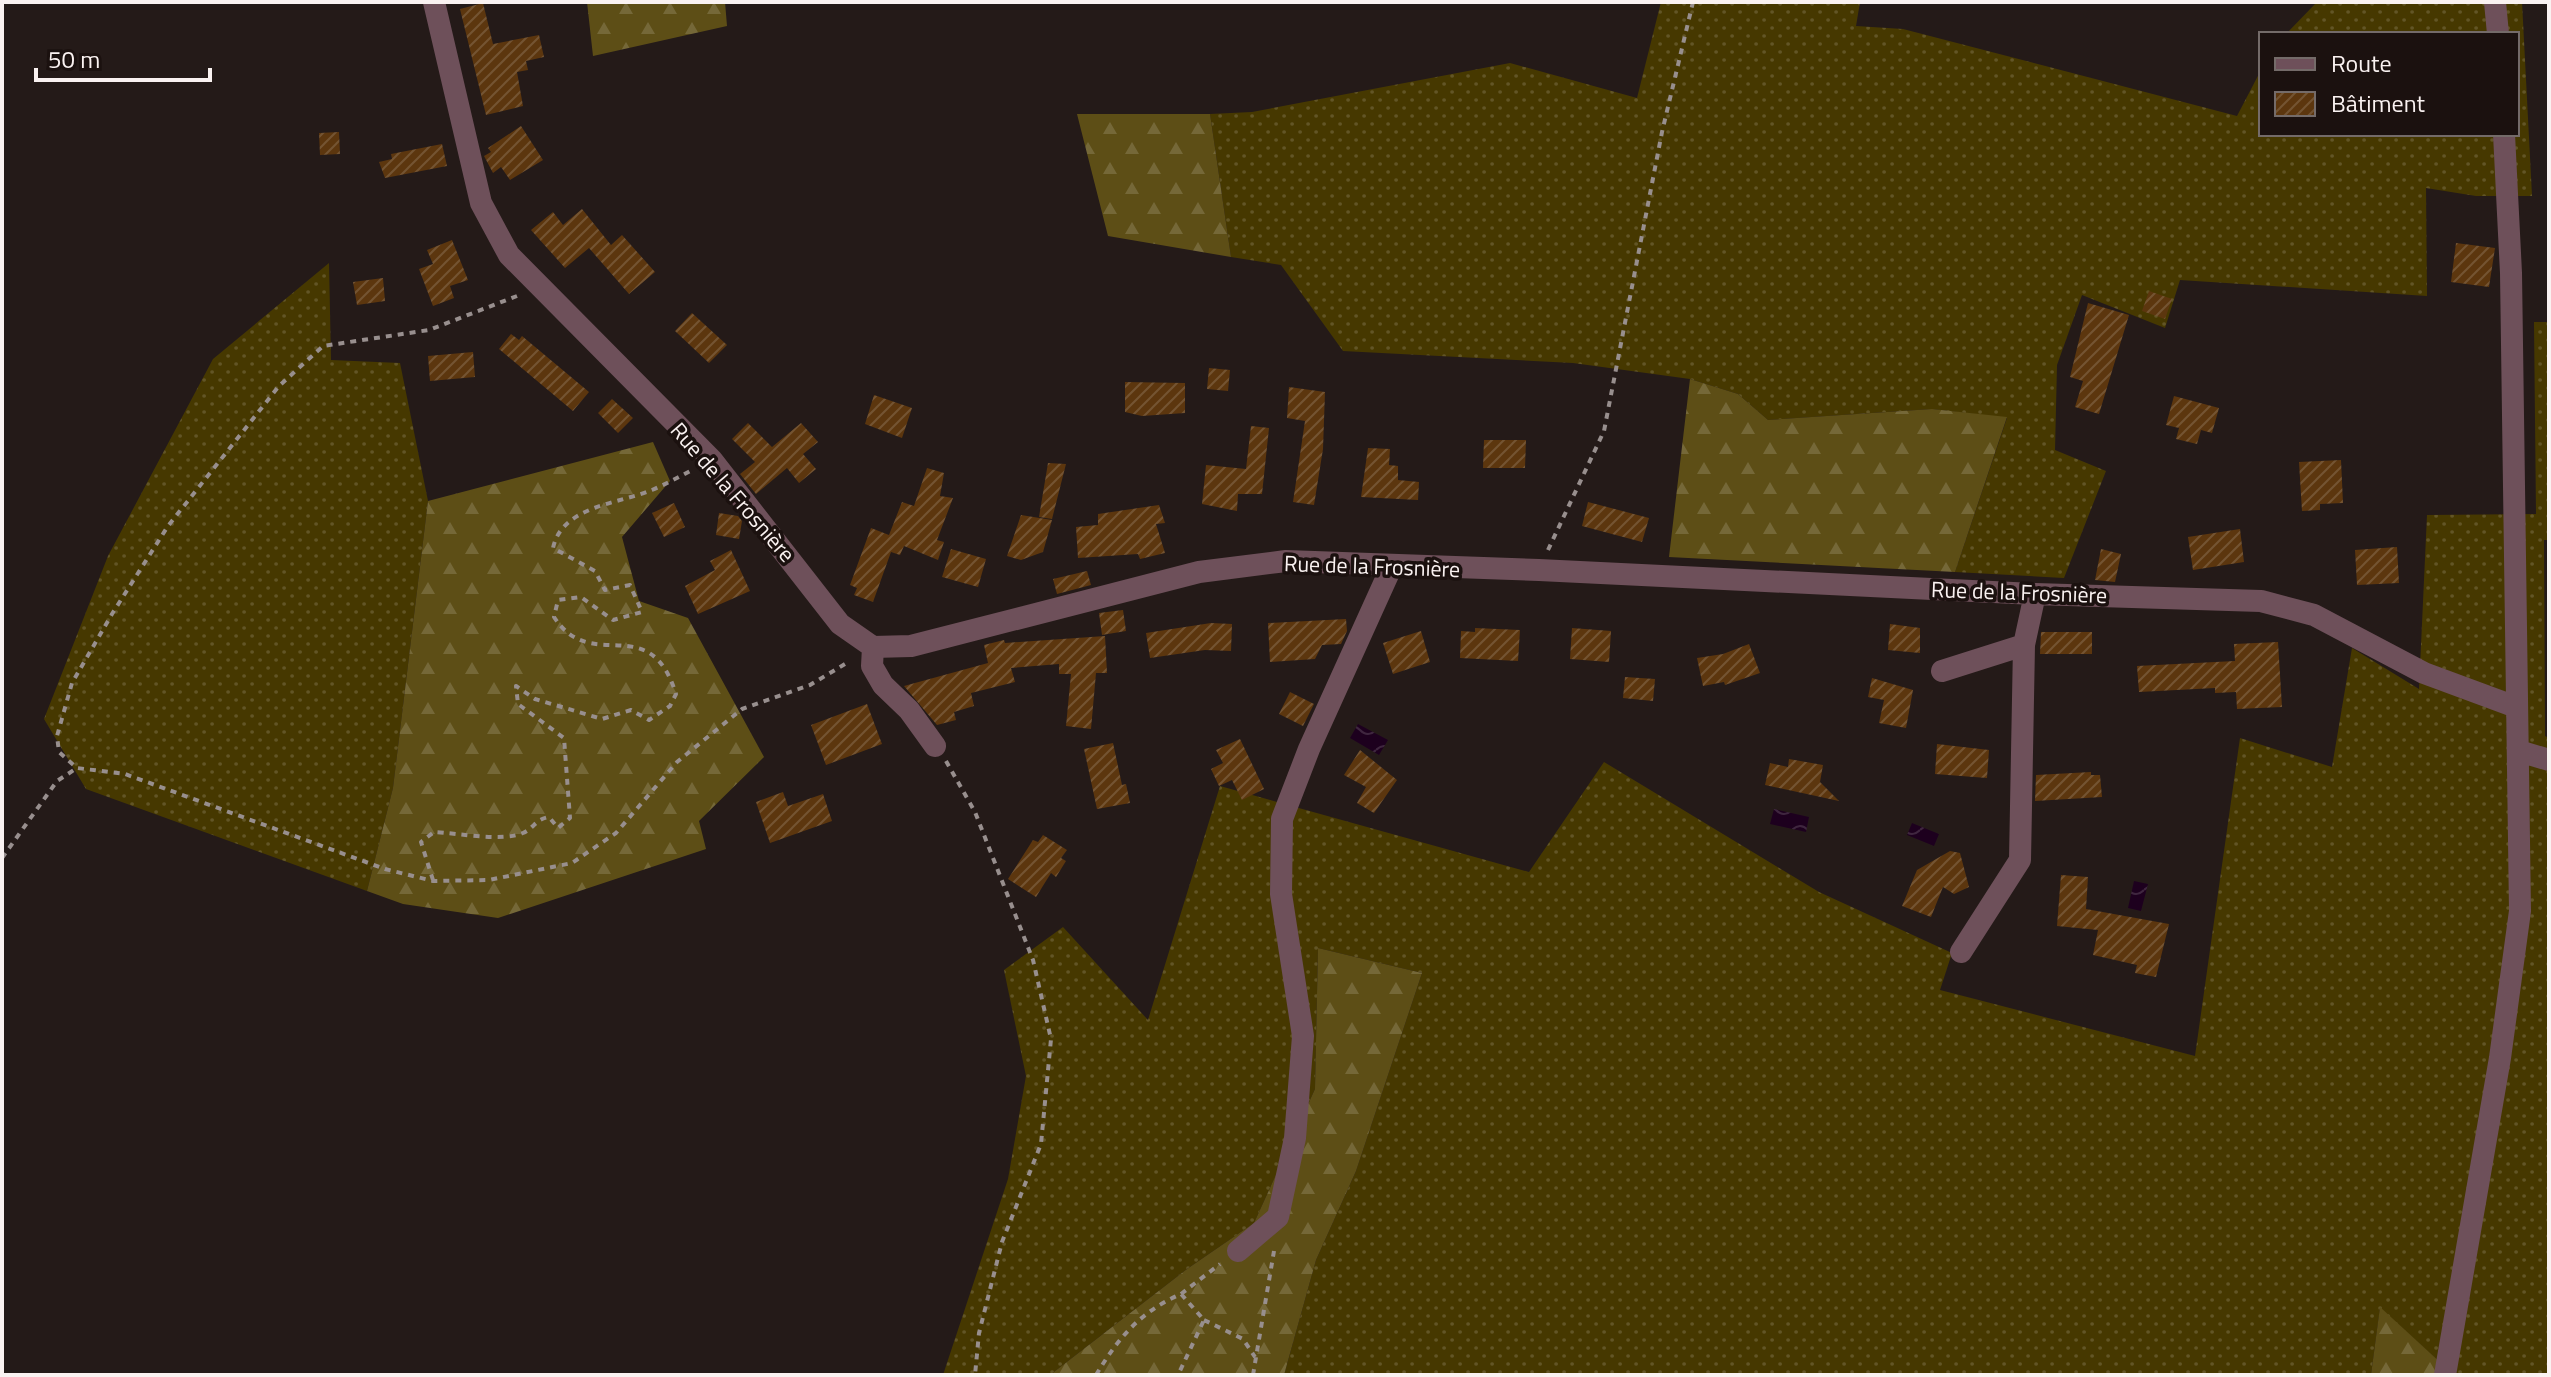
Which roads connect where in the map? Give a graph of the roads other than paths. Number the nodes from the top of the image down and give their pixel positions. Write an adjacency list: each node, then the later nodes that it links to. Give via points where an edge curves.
1 (434, 2): 8 (street, Rue de la Frosnière, via 481,203 509,255 712,460 840,624)
2 (2495, 2): 3 (street)
3 (2498, 32)
4 (2504, 136): 10 (street, via 2511,273)
5 (1391, 568): 6 (street, Rue de la Frosnière); 8 (street, Rue de la Frosnière, via 1286,561 1199,572 911,646); 15 (street, via 1282,819 1281,894 1303,1036 1295,1138 1278,1217)
6 (2035, 594): 7 (street); 10 (street, Rue de la Frosnière, via 2261,601 2314,615 2424,673)
7 (2024, 645): 9 (street); 14 (street, via 2020,860)
8 (873, 647): 11 (street, via 872,666 883,685)
9 (1942, 671)
10 (2516, 707): 12 (street)
11 (935, 746)
12 (2519, 751): 13 (street); 16 (street, via 2520,911)
13 (2549, 760)
14 (1961, 952)
15 (1238, 1251)
16 (2445, 1375)

